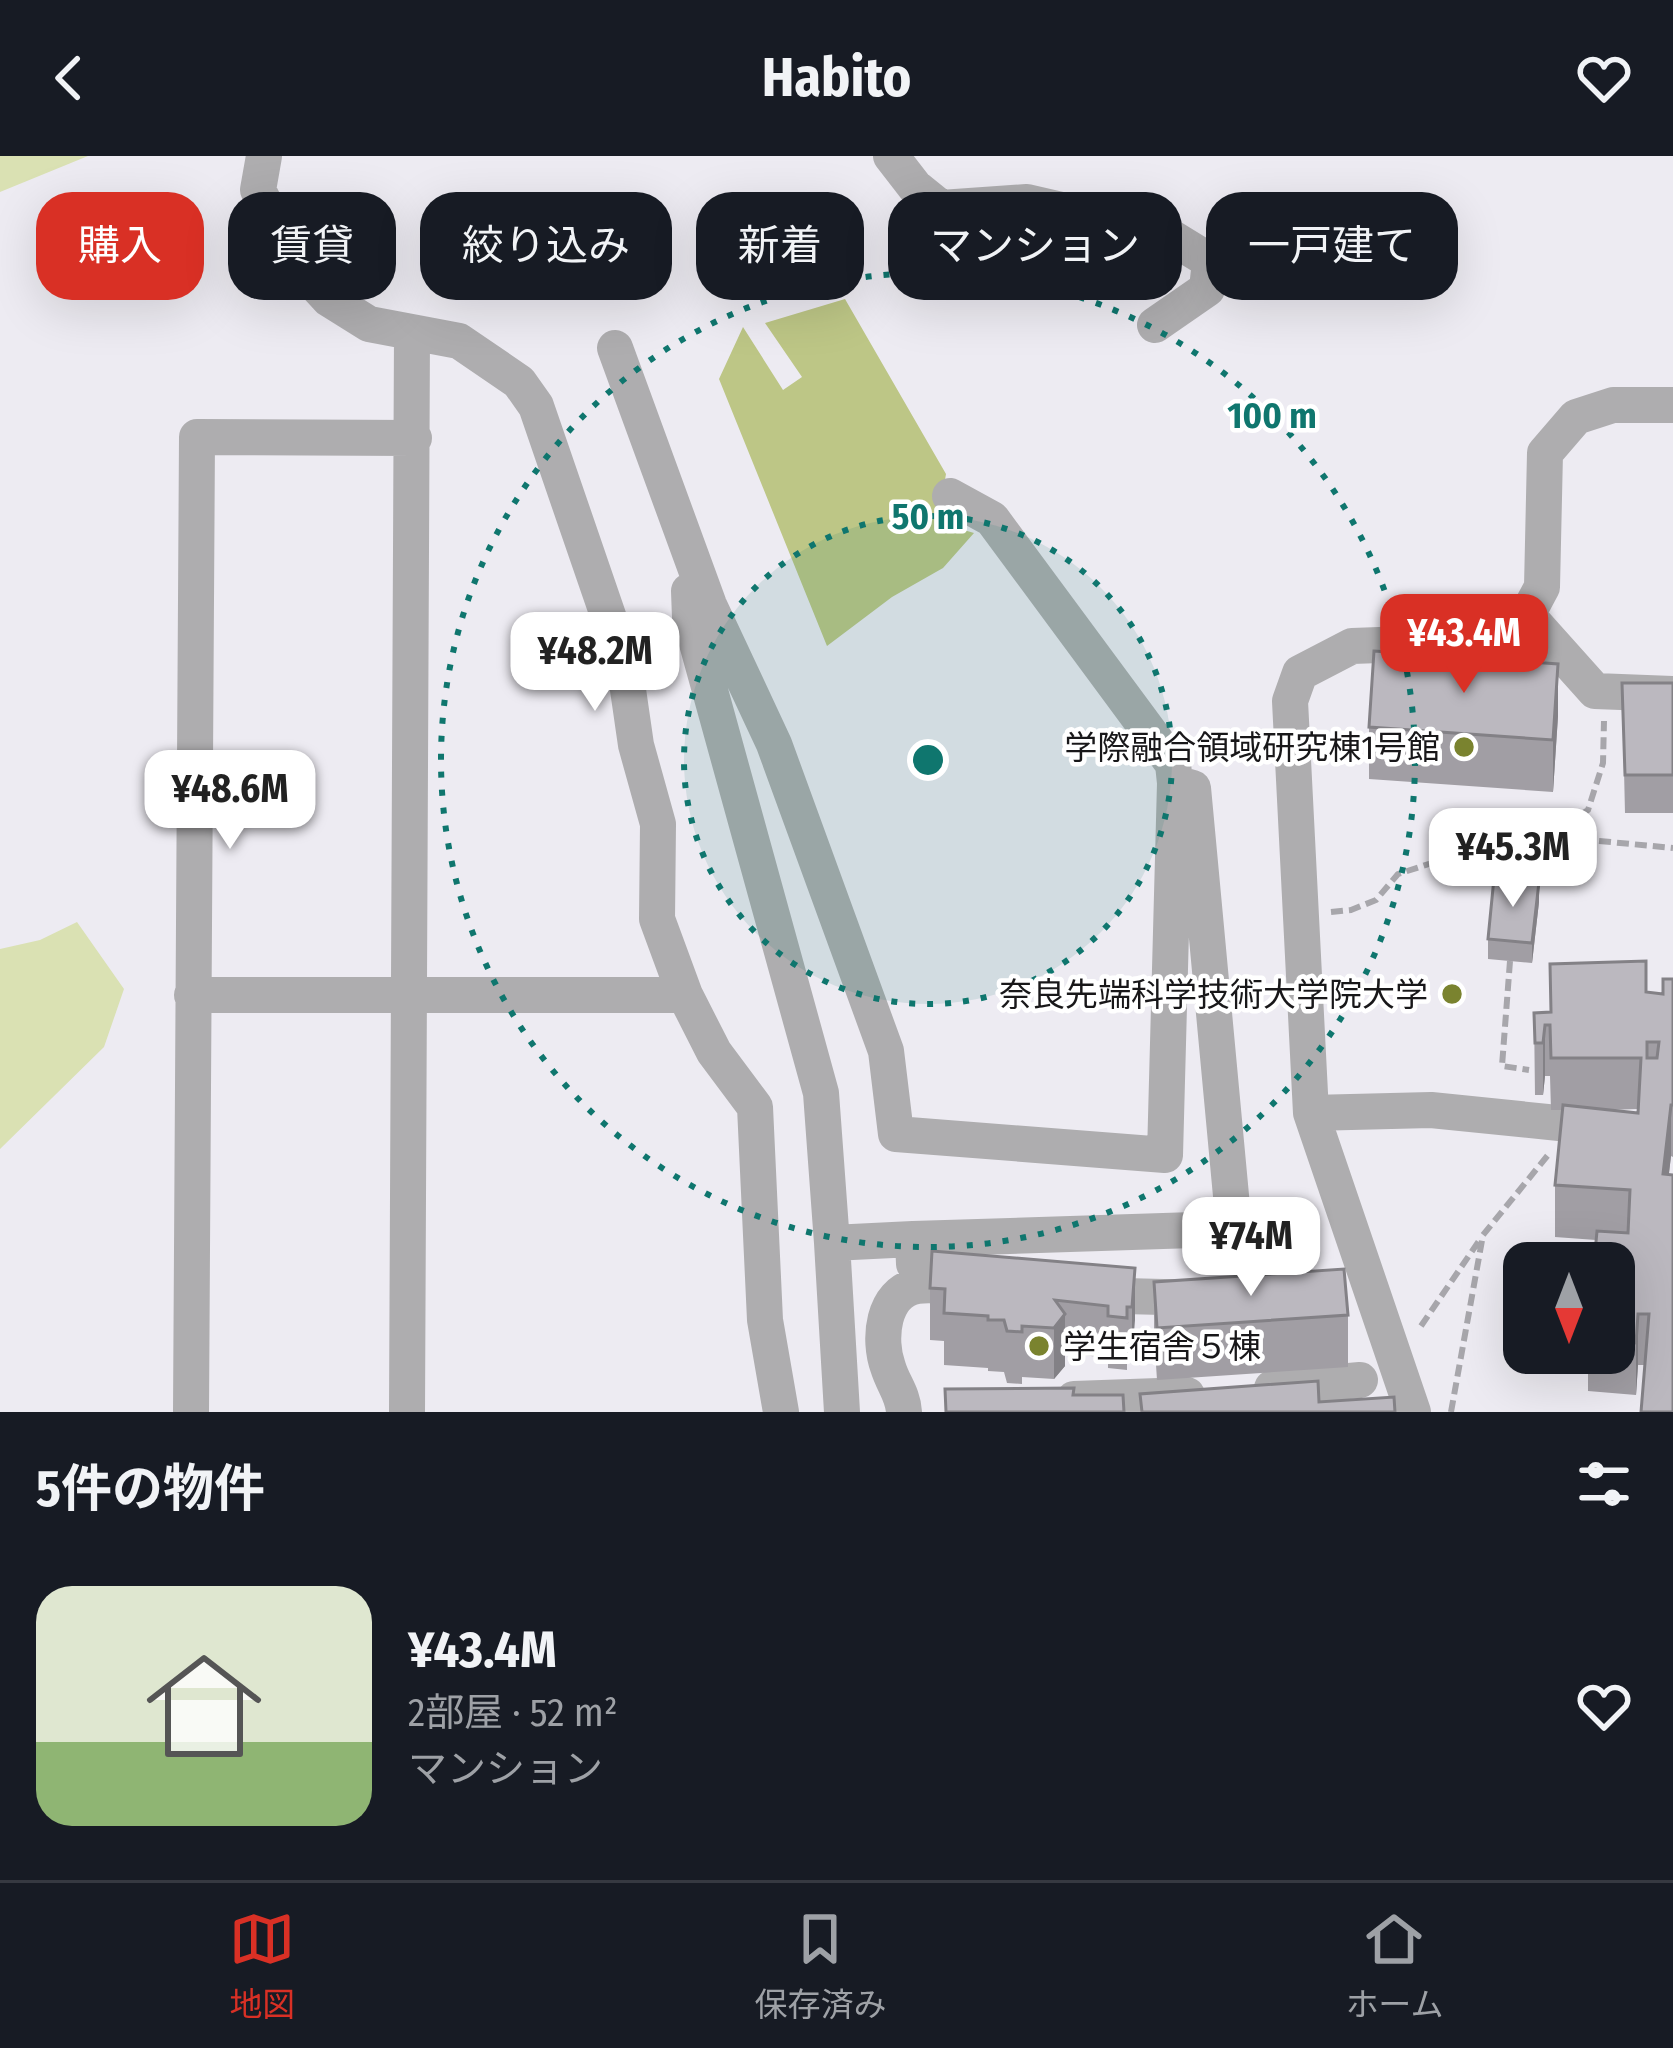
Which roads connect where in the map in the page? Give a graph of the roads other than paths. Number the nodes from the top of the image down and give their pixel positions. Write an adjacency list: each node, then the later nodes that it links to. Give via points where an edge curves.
1 (891, 156): 3 (street, via 941,208 1027,202 1166,234 1210,261 1208,289)
2 (264, 157): 4 (street, via 258,190 293,260 328,299 369,324)
3 (1155, 325)
4 (412, 334): 7 (street); 15 (street, via 459,341 519,382 536,406 624,662 635,745 658,824 657,919)
5 (615, 348): 9 (street)
6 (1673, 405): 10 (street, via 1613,405 1576,417 1545,453 1542,587)
7 (414, 438): 13 (street); 14 (street, via 197,437)
8 (950, 496): 12 (street, via 992,519 1173,764)
9 (688, 551): 12 (street, via 774,744 886,1051 896,1134 1165,1155); 19 (street, via 690,617 821,1093)
10 (1527, 615): 11 (street, via 1595,691); 16 (street, via 1488,641 1352,646 1300,673 1290,701)
11 (1673, 694)
12 (1175, 783): 18 (street, via 1193,788 1233,1217 1225,1229)
13 (412, 994): 14 (street); 15 (street); 30 (street)
14 (192, 995): 29 (street)
15 (686, 995): 31 (street, via 714,1052 755,1107 765,1319)
16 (1311, 1112): 17 (street, via 1431,1110); 21 (street)
17 (1634, 1132)
18 (913, 1239): 19 (street); 20 (street)
19 (832, 1243): 32 (street)
20 (914, 1286): 23 (street); 28 (street, via 884,1318 887,1366)
21 (1368, 1286): 22 (street); 33 (street)
22 (1325, 1289)
23 (1010, 1291)
24 (1057, 1294): 25 (street)
25 (1240, 1296)
26 (1360, 1380): 27 (street)
27 (1040, 1399)
28 (911, 1402)
29 (191, 1412)
30 (407, 1412)
31 (781, 1412)
32 (842, 1412)
33 (1413, 1412)

